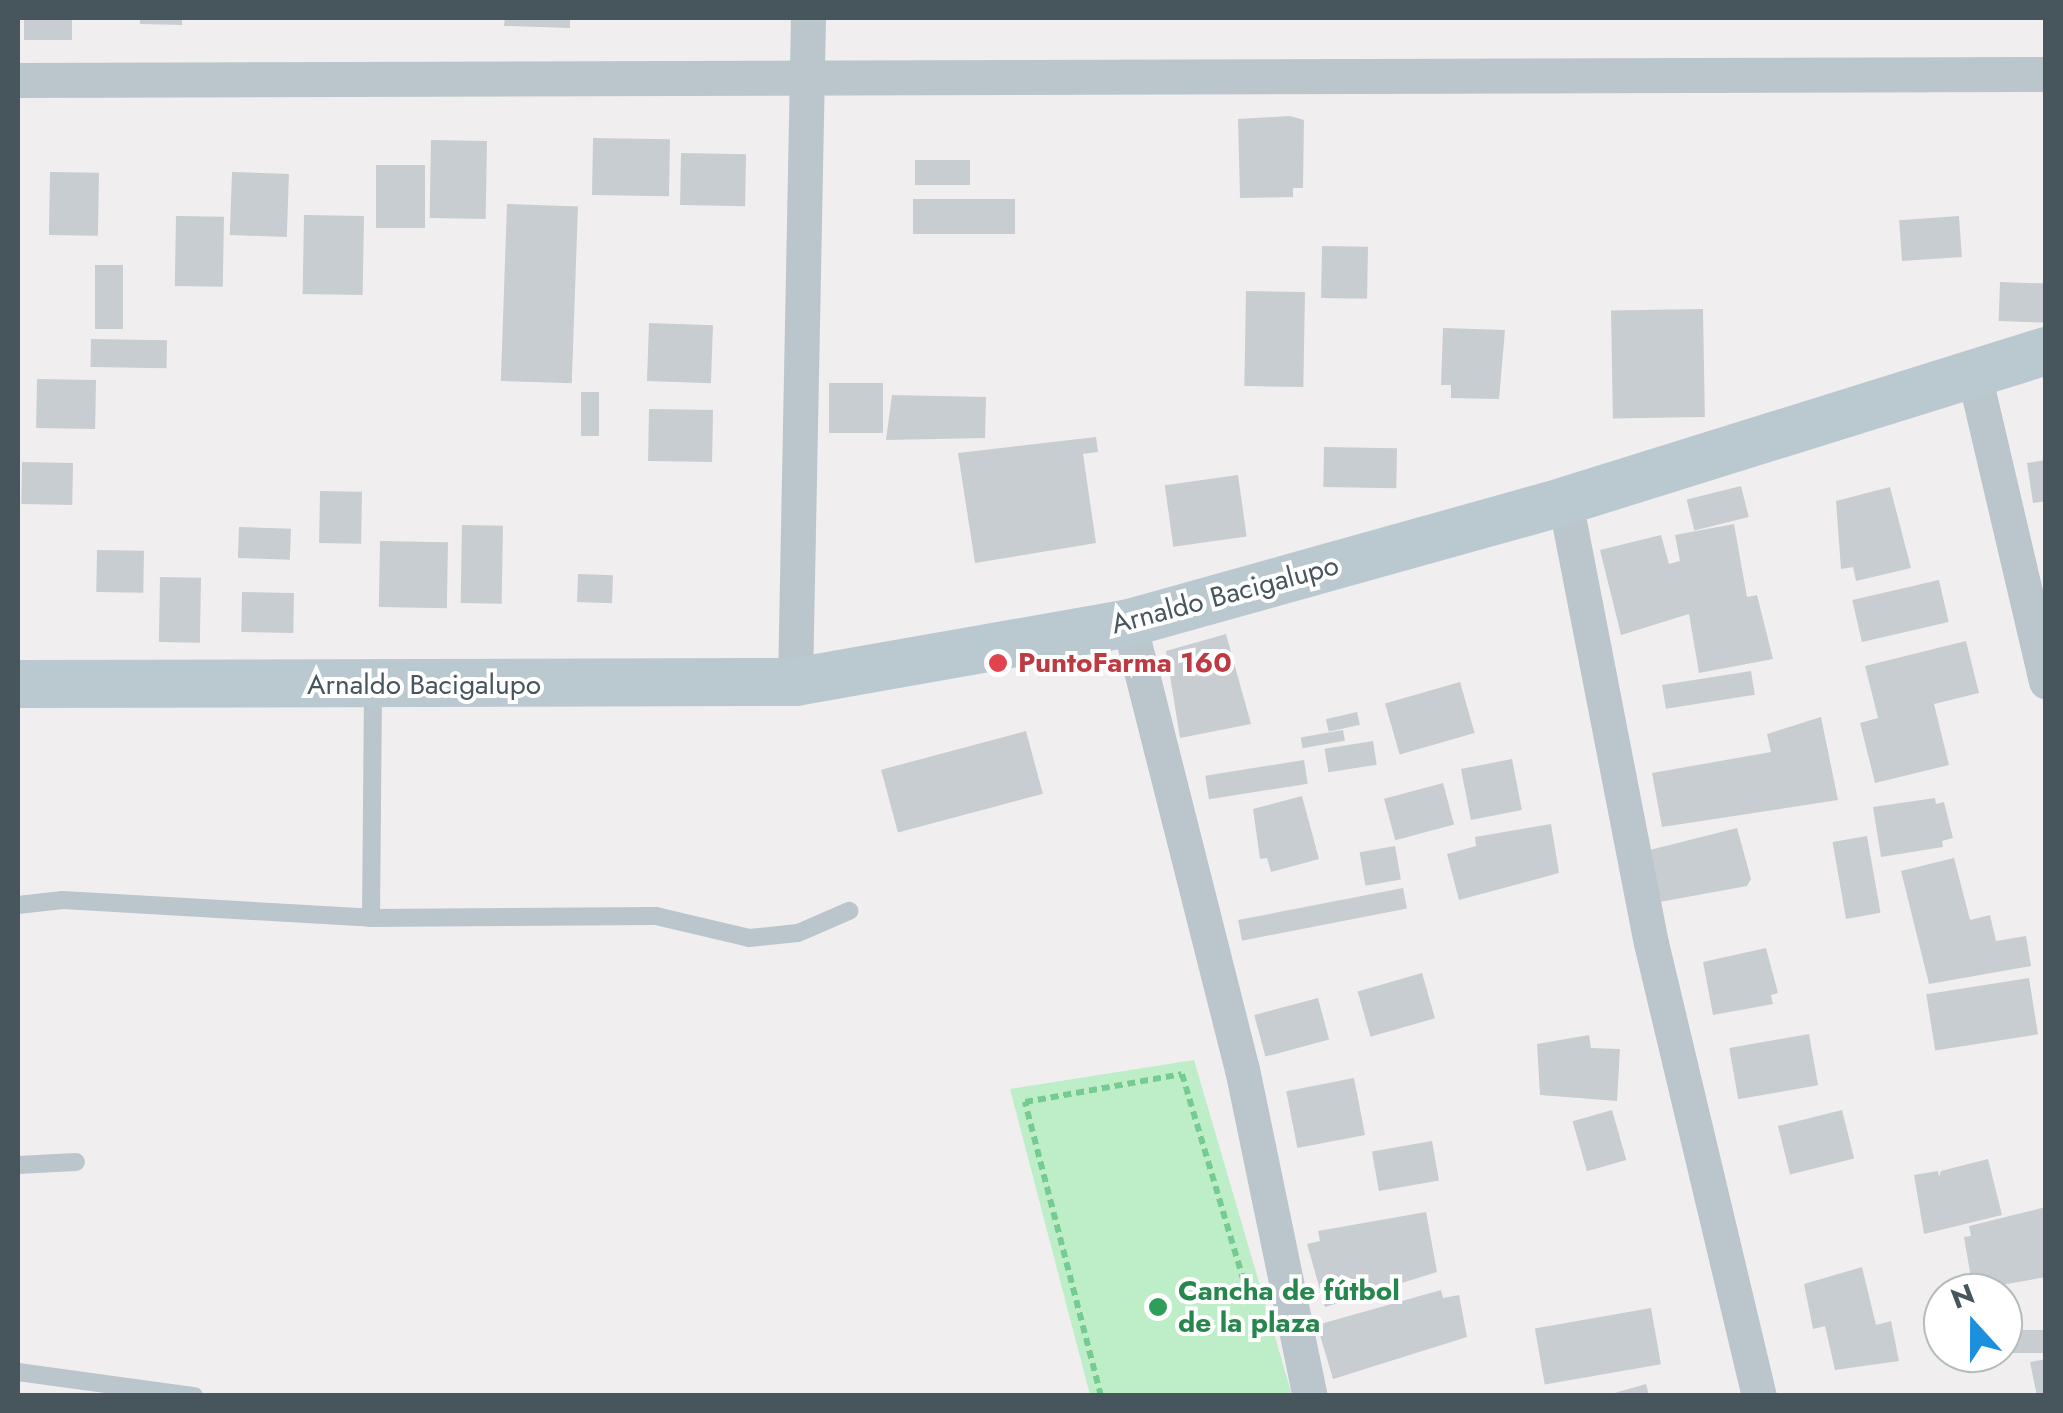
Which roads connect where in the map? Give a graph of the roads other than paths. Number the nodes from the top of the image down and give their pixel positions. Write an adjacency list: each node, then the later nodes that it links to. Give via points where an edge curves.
1 (808, 18): 3 (street)
2 (2046, 74): 3 (street)
3 (809, 77): 4 (street); 9 (street)
4 (18, 80)
5 (2046, 351): 6 (street, Arnaldo Bacigalupo)
6 (1973, 370): 7 (street, Arnaldo Bacigalupo); 10 (street)
7 (1565, 501): 8 (street, Arnaldo Bacigalupo); 22 (street, via 1651,943)
8 (1129, 623): 9 (street, Arnaldo Bacigalupo); 21 (street, via 1242,1070)
9 (795, 682): 12 (street, Arnaldo Bacigalupo)
10 (2046, 682)
11 (18, 684): 12 (street, Arnaldo Bacigalupo)
12 (373, 685): 15 (lane)
13 (18, 906): 15 (lane, via 63,900)
14 (849, 911): 15 (lane, via 798,933 749,938 656,916)
15 (371, 918)
16 (76, 1162): 17 (lane)
17 (18, 1165)
18 (18, 1372): 19 (lane)
19 (102, 1389): 20 (lane)
20 (194, 1396)
21 (1310, 1396)
22 (1759, 1396)

